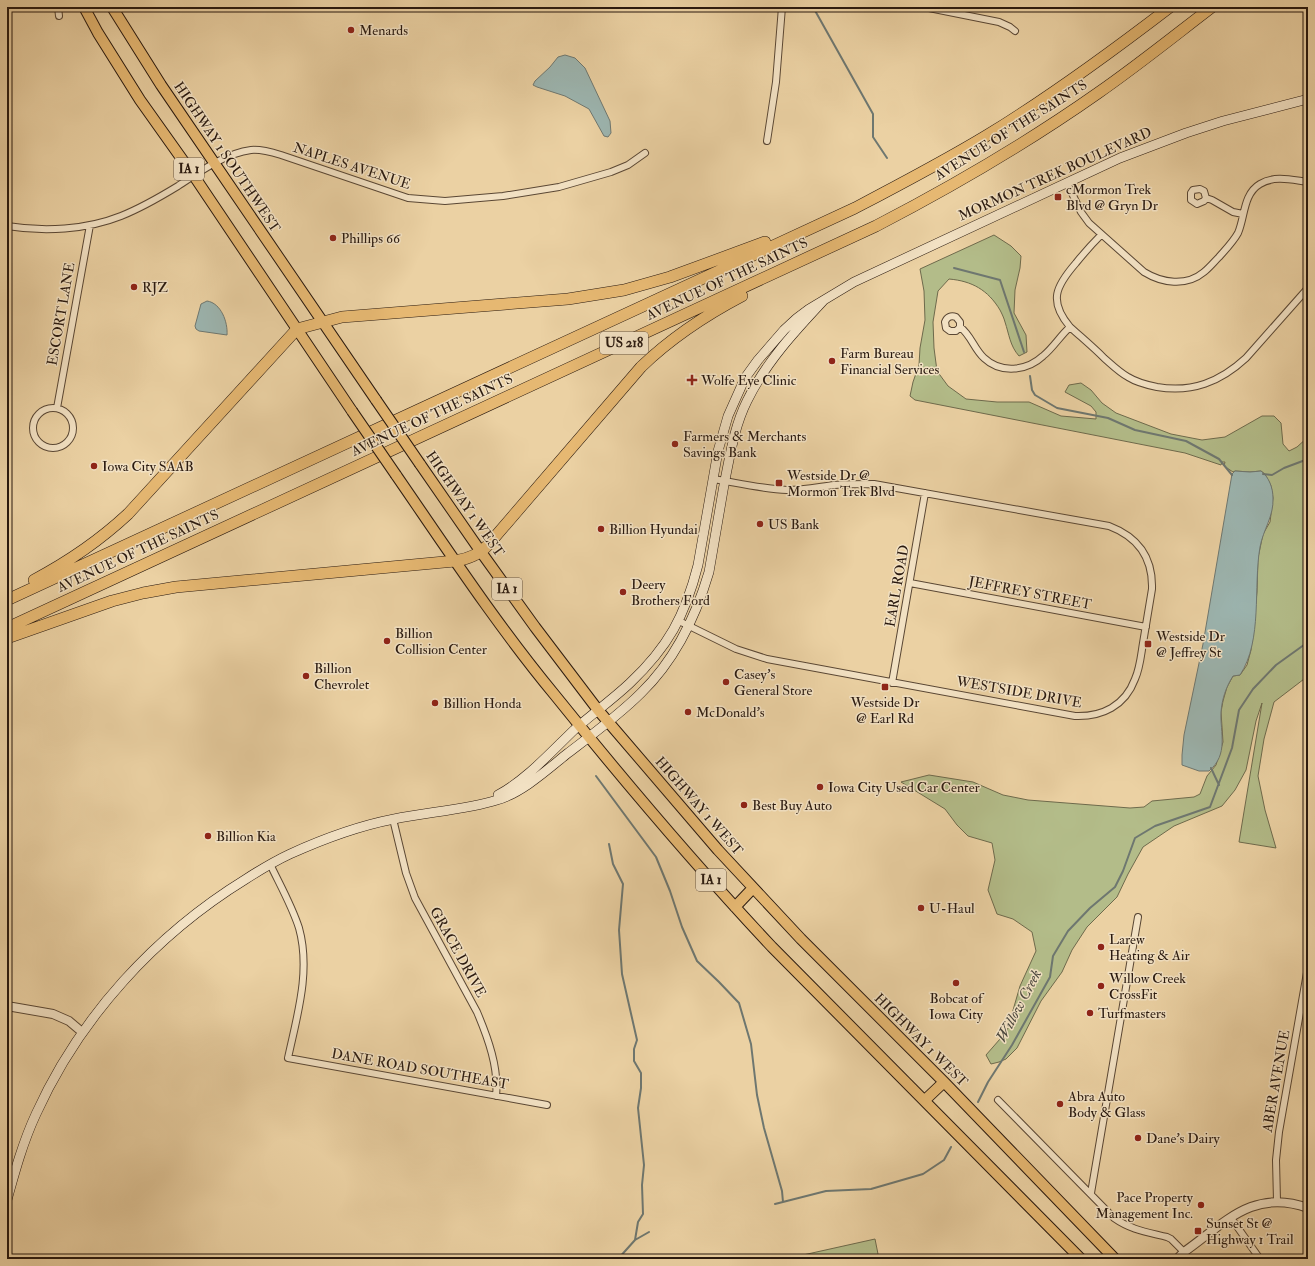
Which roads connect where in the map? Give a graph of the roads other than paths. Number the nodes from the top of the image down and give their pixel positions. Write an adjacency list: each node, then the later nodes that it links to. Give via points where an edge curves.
1 (58, 7): 8 (street)
2 (84, 7): 14 (main road, IA 1, via 140,100)
3 (112, 7): 13 (main road, HIGHWAY 1 SOUTHWEST / IA 1)
4 (782, 7): 11 (street, via 776,82)
5 (924, 7): 9 (street, via 999,22)
6 (1170, 7): 18 (highway, AVENUE OF THE SAINTS / US 218, via 1070,82 1018,116 970,146)
7 (1212, 7): 23 (highway, AVENUE OF THE SAINTS / US 218, via 1112,84 1027,141 918,205)
8 (59, 16)
9 (1015, 31)
10 (1308, 98): 16 (main road, MORMON TREK BOULEVARD, via 1186,133 1120,158)
11 (767, 140)
12 (645, 153): 13 (street, NAPLES AVENUE, via 628,165 611,172 566,185 503,196 445,202 408,198 260,150 239,153)
13 (214, 164): 14 (street, NAPLES AVENUE); 26 (main road, HIGHWAY 1 SOUTHWEST / IA 1)
14 (194, 176): 20 (street, NAPLES AVENUE, via 139,208); 29 (main road, IA 1)
15 (1308, 182): 19 (street, via 1275,178 1258,184 1247,199)
16 (1067, 183): 22 (street, via 1084,217); 25 (main road, MORMON TREK BOULEVARD)
17 (1206, 198): 19 (street, via 1233,212)
18 (855, 208): 26 (highway, via 736,254 624,290 568,299 342,317); 38 (highway, AVENUE OF THE SAINTS / US 218)
19 (1243, 214): 22 (street, via 1234,240 1223,253 1198,276 1179,282 1169,282 1144,272)
20 (90, 225): 21 (street, NAPLES AVENUE, via 40,229); 30 (street, ESCORT LANE)
21 (7, 226)
22 (1101, 235): 28 (street, via 1060,283 1056,298 1058,308)
23 (825, 250): 34 (highway, via 712,312 658,351 629,380); 42 (highway, AVENUE OF THE SAINTS / US 218)
24 (1308, 288): 28 (street, via 1236,368 1210,382 1186,388 1148,385 1128,377)
25 (824, 300): 31 (main road, MORMON TREK BOULEVARD, via 784,330 746,378 736,396 722,435); 32 (main road, MORMON TREK BOULEVARD, via 777,352 754,387 734,434)
26 (322, 321): 29 (highway); 34 (main road, HIGHWAY 1 WEST / IA 1, bridge)
27 (960, 327): 28 (street, via 985,359 1006,369 1028,366 1037,361)
28 (1070, 327)
29 (297, 329): 35 (main road, IA 1, bridge); 37 (highway, via 114,527 62,565)
30 (57, 408): 30 (street, via 44,409 34,419 32,428 39,442 52,448 66,442 72,434 69,416)
31 (714, 479): 32 (street, WESTSIDE DRIVE); 39 (main road, MORMON TREK BOULEVARD, via 698,565)
32 (725, 481): 33 (street, WESTSIDE DRIVE, via 787,490 874,484); 40 (main road, MORMON TREK BOULEVARD, via 709,572)
33 (925, 493): 36 (street, EARL ROAD); 41 (street, WESTSIDE DRIVE, via 1109,526 1127,535 1144,552 1151,570 1152,589)
34 (481, 552): 35 (highway, via 468,559); 45 (main road, HIGHWAY 1 WEST / IA 1)
35 (455, 561): 43 (highway, via 176,587 112,601); 47 (main road, IA 1, via 519,649)
36 (910, 583): 41 (street, JEFFREY STREET); 44 (street, EARL ROAD)
37 (7, 594)
38 (7, 600)
39 (679, 621): 40 (street, WESTSIDE DRIVE); 45 (main road, MORMON TREK BOULEVARD, via 647,666)
40 (689, 626): 44 (street, WESTSIDE DRIVE, via 736,649 757,656); 46 (main road, MORMON TREK BOULEVARD, via 666,664 643,691)
41 (1146, 627): 44 (street, WESTSIDE DRIVE, via 1138,670 1132,685 1120,701 1094,716 1075,716)
42 (7, 628)
43 (7, 638)
44 (892, 683)
45 (598, 710): 46 (main road, HIGHWAY 1 WEST / IA 1); 47 (main road, MORMON TREK BOULEVARD)
46 (607, 722): 48 (main road, MORMON TREK BOULEVARD); 52 (main road, HIGHWAY 1 WEST / IA 1)
47 (580, 725): 48 (main road, IA 1); 49 (main road, MORMON TREK BOULEVARD, via 521,779)
48 (589, 736): 49 (main road, MORMON TREK BOULEVARD, via 510,795); 53 (main road, IA 1, via 613,768)
49 (483, 804): 50 (main road, MORMON TREK BOULEVARD)
50 (393, 819): 51 (main road, MORMON TREK BOULEVARD, via 328,838); 60 (street, GRACE DRIVE, via 415,898 483,1026 494,1060)
51 (270, 864): 58 (main road, MORMON TREK BOULEVARD, via 229,889 169,935 125,978); 60 (street, DANE ROAD SOUTHEAST, via 292,909 302,947 302,987 288,1058)
52 (753, 888): 53 (main road); 59 (main road, HIGHWAY 1 WEST / IA 1)
53 (735, 907): 61 (main road, IA 1, via 833,1010)
54 (1138, 917): 64 (street)
55 (1308, 967): 56 (street, ABER AVENUE)
56 (1307, 983): 66 (street, ABER AVENUE, via 1279,1132 1276,1160)
57 (7, 1006): 58 (street, via 53,1014 69,1021)
58 (82, 1032): 65 (main road, MORMON TREK BOULEVARD, via 34,1117)
59 (944, 1082): 61 (main road); 71 (main road, HIGHWAY 1 WEST / IA 1)
60 (496, 1096): 63 (street, DANE ROAD SOUTHEAST)
61 (925, 1100): 70 (main road, IA 1)
62 (998, 1100): 64 (street)
63 (547, 1105)
64 (1091, 1194): 69 (street, via 1121,1223 1135,1230 1167,1237)
65 (7, 1200)
66 (1277, 1201): 67 (street); 68 (street, via 1260,1203)
67 (1308, 1208)
68 (1231, 1218): 69 (street); 73 (street)
69 (1184, 1252): 72 (street)
70 (1081, 1259)
71 (1115, 1259)
72 (1177, 1259)
73 (1260, 1259)

